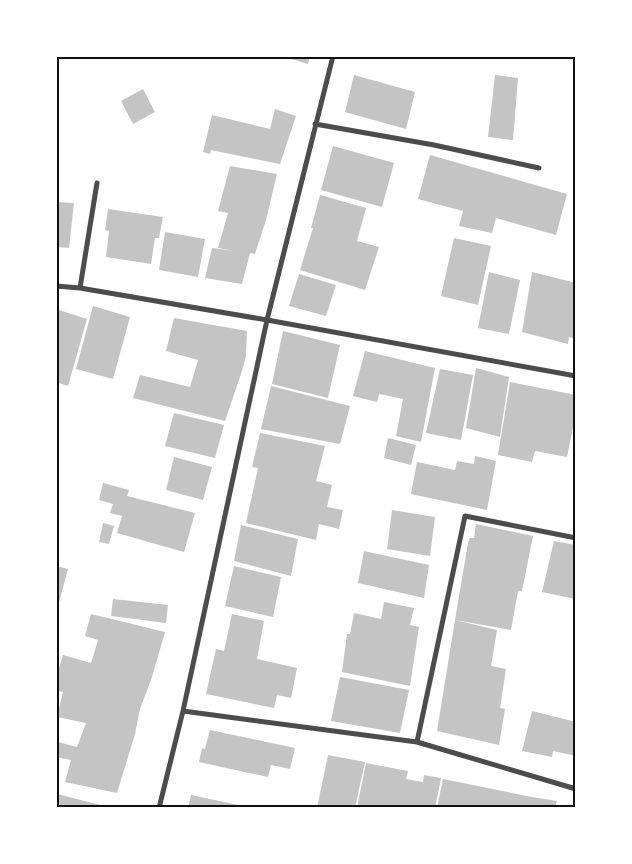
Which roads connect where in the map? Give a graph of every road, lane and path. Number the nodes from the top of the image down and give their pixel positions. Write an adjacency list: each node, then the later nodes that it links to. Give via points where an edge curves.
1 (333, 56): 2 (street)
2 (315, 124): 3 (street); 7 (street)
3 (539, 168)
4 (97, 183): 6 (street)
5 (56, 286): 6 (street)
6 (80, 288): 7 (street)
7 (267, 320): 8 (street); 10 (street)
8 (576, 376)
9 (576, 538): 11 (street, via 465,516)
10 (183, 711): 11 (street); 13 (street)
11 (417, 742): 12 (street)
12 (576, 789)
13 (159, 808)

